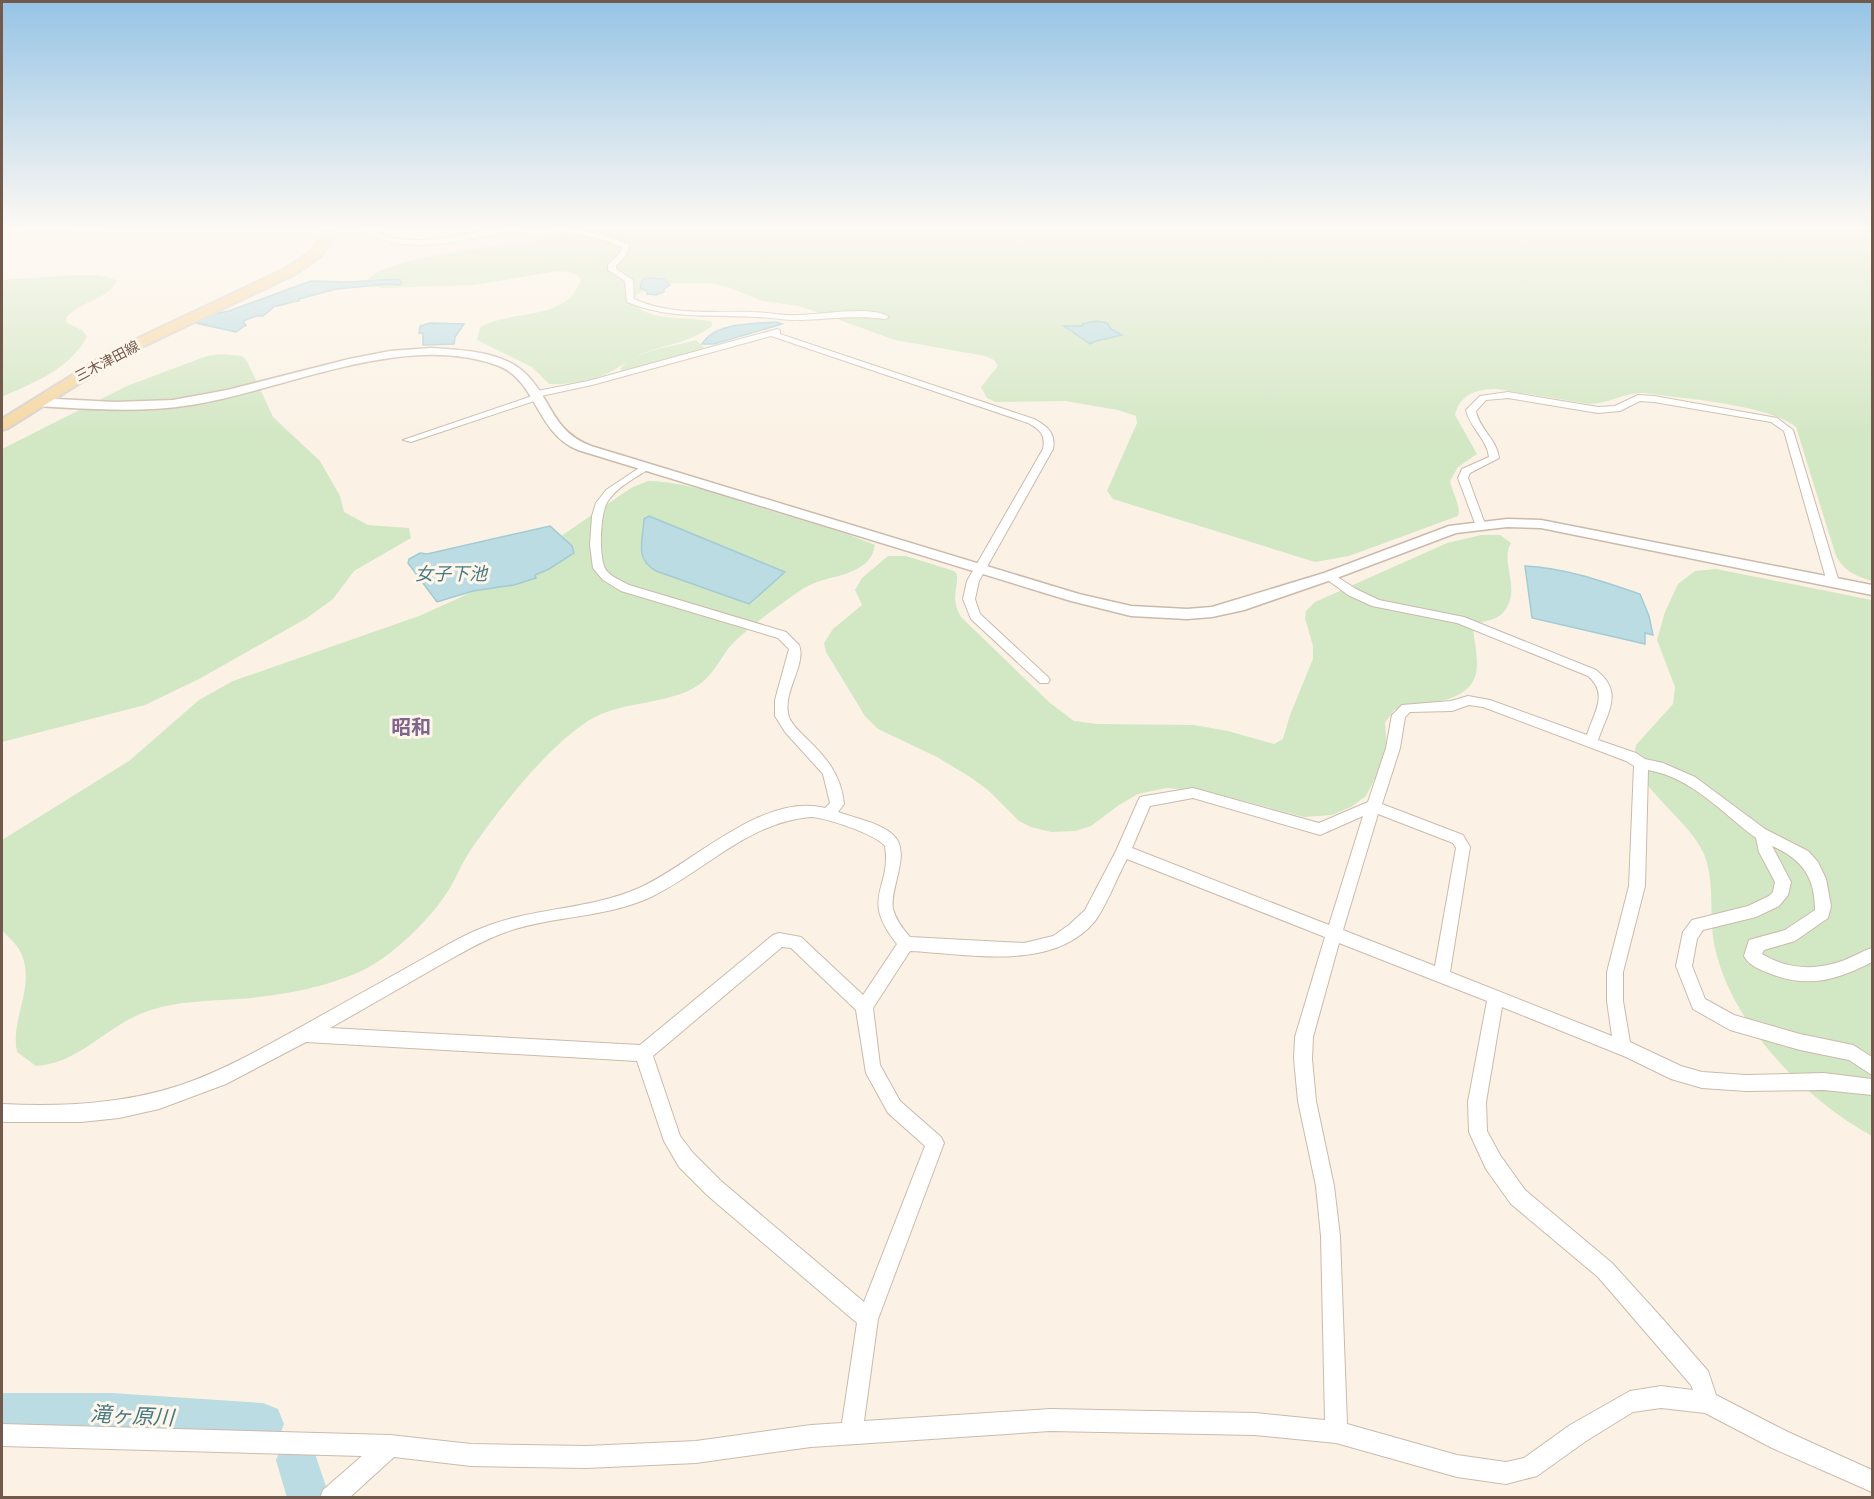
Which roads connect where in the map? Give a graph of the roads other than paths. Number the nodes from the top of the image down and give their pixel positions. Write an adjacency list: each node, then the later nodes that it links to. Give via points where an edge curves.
1 (234, 298): 7 (main road, 三木津田線, via 118,353)
2 (630, 298): 4 (street, via 684,315 768,314)
3 (885, 317): 4 (street)
4 (786, 318): 5 (street, via 788,326)
5 (770, 333): 6 (street); 12 (street, via 1031,421 1048,432 1048,449)
6 (536, 395): 7 (street, via 523,375 504,364 463,354 435,353 372,358 174,404); 9 (street); 10 (street, via 553,425 571,442)
7 (37, 402): 8 (main road, 三木津田線)
8 (2, 425)
9 (408, 441)
10 (645, 467): 12 (street); 20 (street, via 601,502 596,515 598,566 625,588 789,640 795,648 795,658 780,706 782,718 836,783 837,804)
11 (1480, 524): 13 (street, via 1454,529); 14 (street, via 1550,526); 14 (street, via 1463,478 1466,471 1494,458 1494,451 1471,417 1471,410 1483,398 1508,395 1598,410 1617,409 1638,398 1654,399 1774,420 1788,430)
12 (981, 568): 13 (street, via 1102,605 1158,613 1212,612); 16 (street, via 968,596 969,606)
13 (1329, 576): 17 (street, via 1376,603 1460,620 1592,673 1603,682 1607,694)
14 (1833, 582): 15 (street)
15 (1872, 590)
16 (1044, 680)
17 (1591, 742): 18 (street); 19 (street, via 1485,703 1468,700 1452,706 1407,708 1399,715 1393,748)
18 (1641, 764): 21 (street, via 1692,781); 30 (street, via 1636,886 1615,972)
19 (1373, 806): 22 (street, via 1320,829 1193,793 1145,801); 23 (street); 26 (street, via 1458,839 1463,847)
20 (828, 815): 24 (street, via 889,839 894,849 884,904 891,925); 29 (street, via 811,811 783,814 759,824 627,901 594,911 501,926)
21 (1763, 835): 25 (street, via 1790,846 1809,862 1822,888 1823,913 1789,936 1755,945 1752,956 1789,975 1815,976 1849,967); 32 (street, via 1766,852 1783,882 1780,895 1751,912 1698,925 1689,937 1684,966 1699,1005 1730,1022 1853,1053)
22 (1123, 851): 23 (street); 24 (street, via 1090,915 1057,942 1024,950)
23 (1334, 934): 26 (street); 37 (street, via 1304,1037 1302,1062 1328,1205)
24 (906, 944): 28 (street)
25 (1872, 955)
26 (1441, 976): 27 (street)
27 (1496, 997): 30 (street); 36 (street, via 1477,1102 1478,1132 1493,1162 1518,1197 1605,1270 1654,1324 1700,1379)
28 (864, 1007): 31 (street, via 795,942 779,940); 35 (street, via 872,1067 894,1107 935,1143)
29 (303, 1034): 31 (street); 34 (street, via 210,1082 161,1100 117,1110 56,1116)
30 (1622, 1046): 33 (street, via 1653,1063 1699,1079 1730,1084 1820,1081)
31 (643, 1053): 35 (street, via 673,1141 686,1160)
32 (1872, 1067)
33 (1872, 1088)
34 (2, 1113)
35 (868, 1319): 38 (street)
36 (1707, 1402): 37 (street, via 1661,1397 1630,1402 1529,1468 1506,1473 1457,1466); 41 (street)
37 (1336, 1432): 38 (street, via 1255,1424 1050,1420)
38 (851, 1434): 40 (street, via 696,1452 585,1457 471,1455)
39 (2, 1435): 40 (street)
40 (390, 1446): 42 (street)
41 (1872, 1481)
42 (331, 1497)

